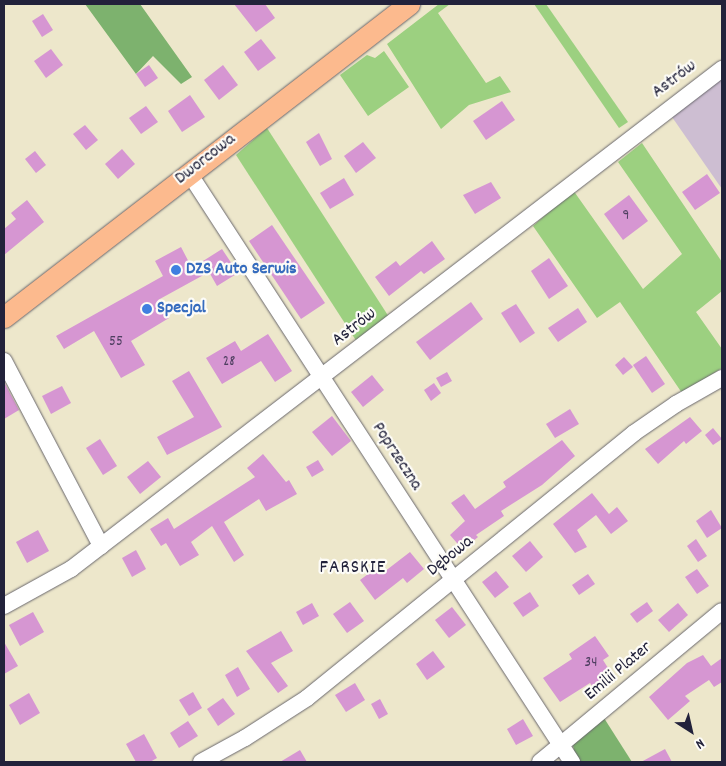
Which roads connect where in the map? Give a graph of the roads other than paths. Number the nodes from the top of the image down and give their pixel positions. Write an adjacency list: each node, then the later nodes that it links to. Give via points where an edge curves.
1 (409, 4): 3 (main road, Dworcowa)
2 (722, 69): 7 (street, Astrów)
3 (189, 173): 4 (main road, Dworcowa); 7 (street, Poprzeczna)
4 (4, 317)
5 (4, 361): 8 (street)
6 (722, 378): 9 (street, Dębowa, via 634,433)
7 (321, 379): 8 (street, Astrów); 9 (street, Poprzeczna)
8 (101, 546): 10 (street, Astrów, via 71,569)
9 (453, 582): 12 (street, Poprzeczna); 13 (street, Dębowa, via 307,698)
10 (4, 606)
11 (722, 611): 12 (street, Emilii Plater)
12 (562, 747): 14 (street, Emilii Plater); 15 (street, Poprzeczna)
13 (201, 762)
14 (540, 762)
15 (572, 762)

